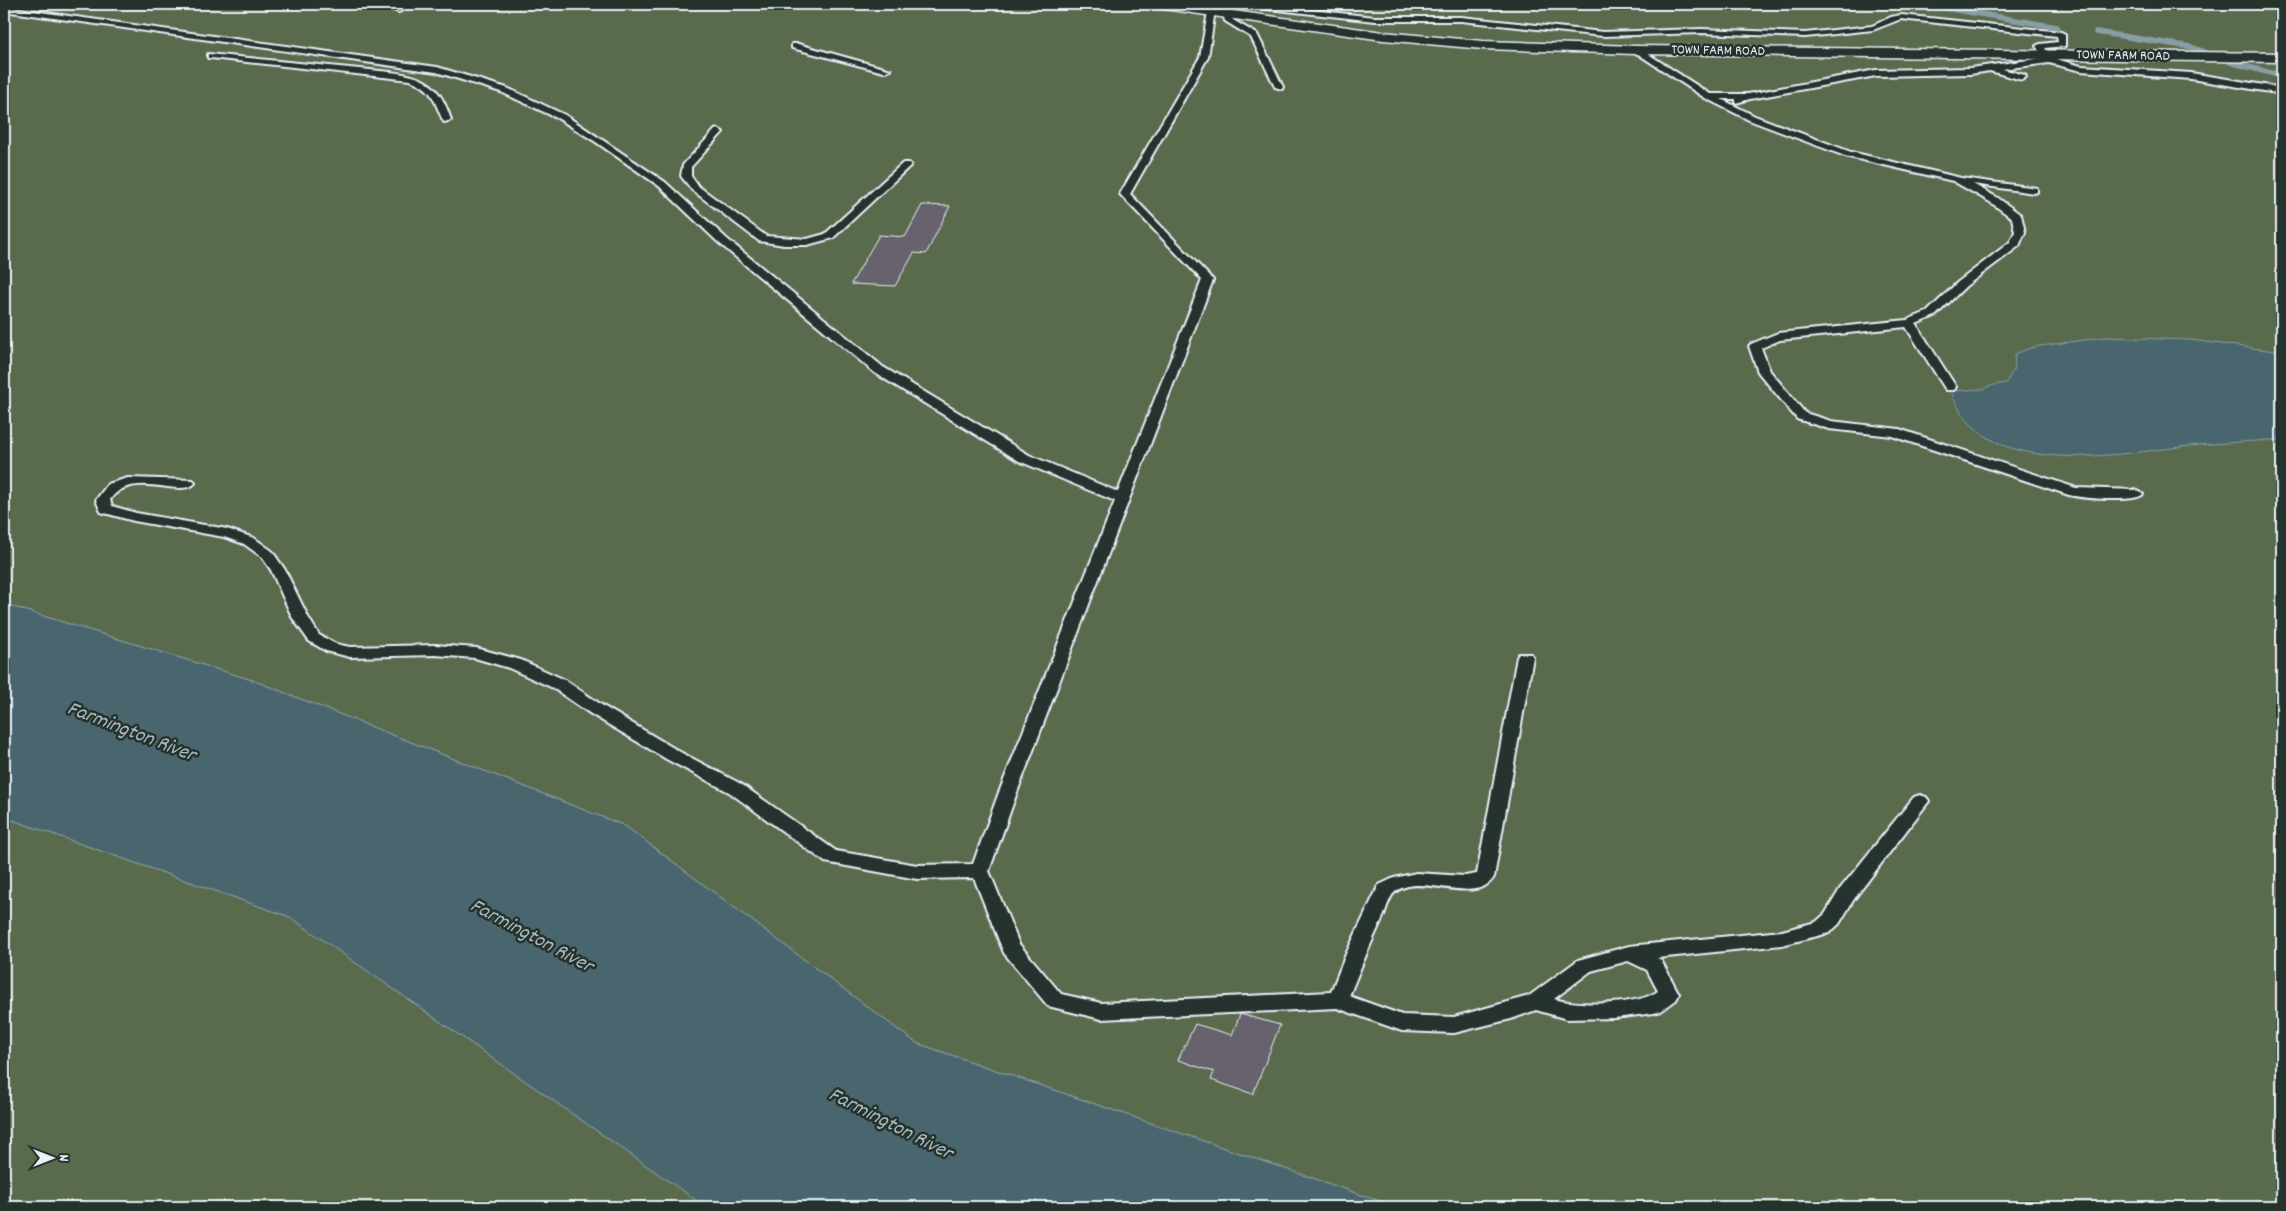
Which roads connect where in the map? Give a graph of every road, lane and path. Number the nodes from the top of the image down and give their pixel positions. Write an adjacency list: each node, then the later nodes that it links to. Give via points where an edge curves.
1 (380, 4): 5 (lane)
2 (1157, 4): 6 (street, TOWN FARM ROAD)
3 (1240, 4): 8 (lane, via 1339,16 1460,19 1603,34 1701,31 1805,35)
4 (4, 9): 31 (lane, via 437,70 504,90 562,116 662,184 723,241 879,370 1024,458)
5 (399, 10)
6 (1223, 10): 10 (street, TOWN FARM ROAD, via 1426,41); 17 (lane, via 1229,21 1254,36); 31 (lane, via 1204,57 1125,194 1208,280)
7 (1848, 22): 8 (lane)
8 (1881, 25): 12 (lane, via 1890,18 1901,17 2061,34 2062,44 2040,46)
9 (794, 46): 15 (lane)
10 (1636, 50): 12 (street, TOWN FARM ROAD); 19 (lane)
11 (211, 56): 22 (lane, via 420,81 430,87 441,101)
12 (2048, 58): 13 (street, TOWN FARM ROAD); 14 (lane); 18 (lane, via 2062,65 2086,69 2192,76)
13 (2282, 58)
14 (1992, 69): 16 (lane); 20 (lane, via 1876,72)
15 (887, 70)
16 (2022, 77)
17 (1279, 88)
18 (2282, 91)
19 (1708, 96): 20 (lane); 21 (lane)
20 (1748, 97): 21 (lane)
21 (1731, 108): 25 (lane, via 1831,149)
22 (447, 120)
23 (718, 132): 24 (lane, via 686,167 686,176 695,188 763,239 806,242 829,236)
24 (906, 164)
25 (1956, 179): 26 (lane); 27 (lane, via 1994,200 2017,218 2020,232 2015,244 1962,284 1931,314)
26 (2034, 190)
27 (1909, 323): 28 (lane); 30 (lane, via 1778,337 1755,346 1764,372 1801,416 1829,425 1894,432 2074,492)
28 (1950, 387)
29 (188, 483): 34 (lane, via 122,483 112,488 103,500 106,509 115,512 210,529 249,541 267,554 314,638 331,648 350,652 435,650 476,653 515,664 559,684 674,756 735,788 831,857 917,872)
30 (2136, 494)
31 (1123, 498): 34 (lane)
32 (1525, 657): 36 (lane, via 1484,878 1475,883 1411,880 1394,884 1386,890)
33 (1920, 801): 35 (lane, via 1822,928 1782,938)
34 (980, 871): 36 (lane, via 1011,948 1055,1000 1101,1011)
35 (1628, 953): 37 (lane, via 1586,965); 37 (lane, via 1654,965 1669,994 1654,1005 1567,1011)
36 (1338, 1000): 37 (lane, via 1402,1023 1454,1024)
37 (1536, 1002)

